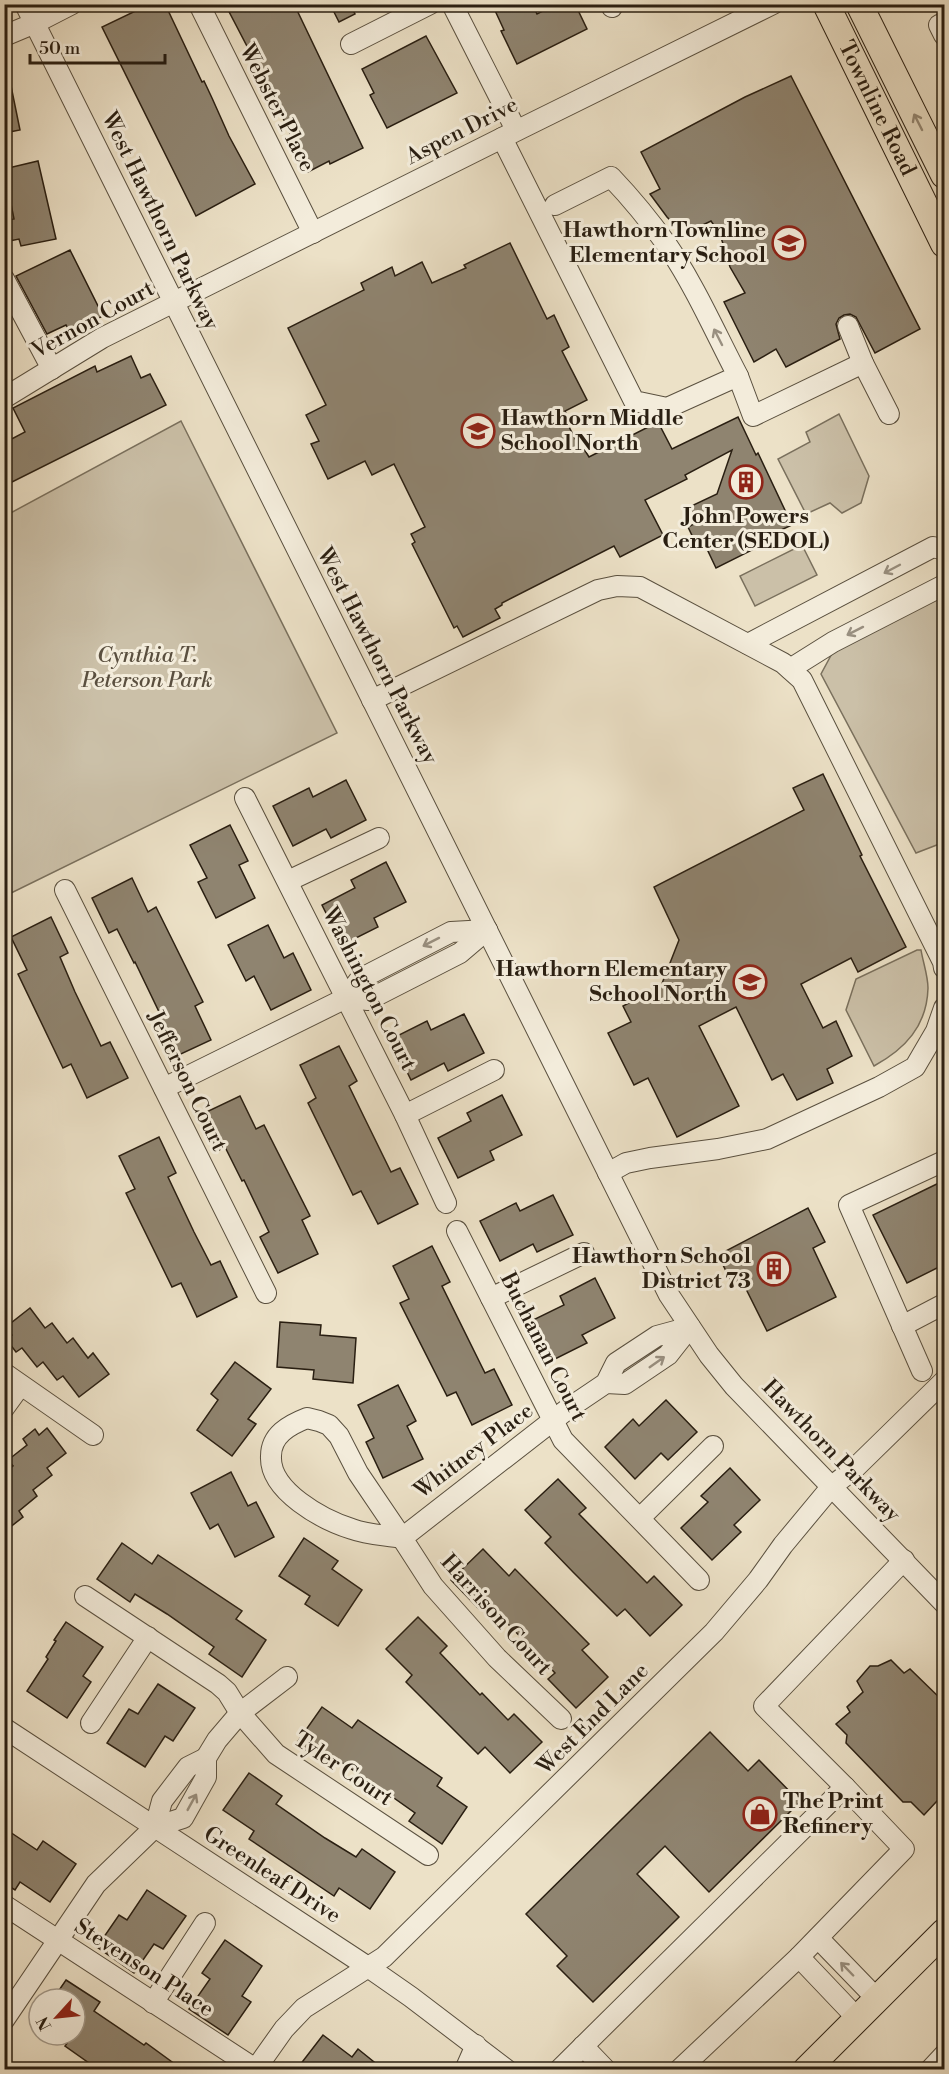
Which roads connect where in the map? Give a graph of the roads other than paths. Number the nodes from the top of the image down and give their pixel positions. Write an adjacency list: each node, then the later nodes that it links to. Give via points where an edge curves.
1 (25, 4): 10 (street, West Hawthorn Parkway)
2 (72, 4): 10 (street)
3 (198, 4): 17 (street, Webster Place)
4 (430, 4): 13 (street)
5 (452, 4): 14 (street)
6 (773, 4): 14 (street, Aspen Drive)
7 (826, 4): 18 (main road, Townline Road)
8 (859, 4): 15 (main road, Townline Road, one-way to 8)
9 (945, 22): 11 (street, via 939,25)
10 (35, 23): 12 (street); 20 (street, West Hawthorn Parkway)
11 (945, 35)
12 (4, 36)
13 (351, 44)
14 (509, 134): 17 (street, Aspen Drive); 24 (street, via 634,401 667,408)
15 (945, 175)
16 (555, 205): 24 (street, one-way to 16, via 667,246 610,177)
17 (313, 233): 20 (street, Aspen Drive)
18 (945, 244)
19 (4, 279): 23 (street)
20 (174, 302): 23 (street, Vernon Court, via 102,338); 31 (street, West Hawthorn Parkway)
21 (848, 326): 22 (street)
22 (863, 363): 24 (street, via 753,416); 26 (street)
23 (52, 369): 25 (street, Vernon Court)
24 (738, 376)
25 (4, 398)
26 (889, 414)
27 (945, 550): 29 (street, one-way to 29, via 933,548)
28 (945, 585): 30 (street, one-way to 30, via 833,642)
29 (748, 644): 30 (street); 31 (street, via 640,587 616,586 598,590)
30 (790, 669): 37 (street, via 802,680)
31 (372, 700): 36 (street, West Hawthorn Parkway)
32 (245, 798): 34 (street, Washington Court)
33 (379, 838): 34 (street)
34 (288, 881): 38 (street, Washington Court)
35 (65, 890): 41 (street, Jefferson Court)
36 (487, 930): 38 (street, via 460,953 368,1000); 44 (street, West Hawthorn Parkway)
37 (945, 968)
38 (346, 998): 41 (street); 42 (street, Washington Court)
39 (945, 1008): 44 (street, via 915,1067 879,1088 767,1139 626,1163)
40 (494, 1070): 42 (street)
41 (164, 1088): 48 (street, Jefferson Court)
42 (405, 1115): 45 (street, Washington Court)
43 (945, 1161): 51 (street, via 849,1205)
44 (608, 1173): 52 (street, West Hawthorn Parkway, via 669,1295)
45 (446, 1203)
46 (457, 1232): 49 (street, Buchanan Court)
47 (584, 1252): 49 (street)
48 (266, 1293)
49 (491, 1298): 58 (street, Buchanan Court)
50 (945, 1304): 51 (street)
51 (902, 1326): 53 (street)
52 (690, 1327): 58 (street, Whitney Place, via 668,1355 625,1384 606,1383); 61 (street, Hawthorn Parkway, via 734,1386)
53 (922, 1371)
54 (4, 1373): 56 (street)
55 (945, 1381): 61 (street, West End Lane)
56 (20, 1386): 57 (street); 59 (street)
57 (4, 1408)
58 (554, 1421): 62 (street, Buchanan Court, via 563,1440); 63 (street, Whitney Place)
59 (93, 1435)
60 (713, 1446): 62 (street)
61 (832, 1486): 64 (street, Hawthorn Parkway); 83 (street, West End Lane, via 714,1632 384,1958)
62 (640, 1518): 65 (street, Buchanan Court)
63 (402, 1538): 63 (street, Harrison Court, via 329,1425 307,1418 276,1438 270,1463 298,1501 354,1530); 71 (street, Harrison Court, via 440,1594 497,1658)
64 (904, 1560): 67 (street, Hawthorn Parkway); 74 (street, via 764,1706)
65 (699, 1580)
66 (85, 1596): 68 (street, Tyler Court)
67 (945, 1602)
68 (147, 1637): 70 (street, Tyler Court, via 218,1684); 72 (street)
69 (287, 1677): 70 (street)
70 (240, 1713): 75 (street, via 206,1758 206,1777 183,1818); 76 (street, Tyler Court, via 276,1754)
71 (561, 1719)
72 (91, 1723)
73 (4, 1728): 75 (street, Greenleaf Drive)
74 (845, 1787): 80 (street, via 904,1849); 89 (street)
75 (155, 1827): 81 (street, via 96,1884); 83 (street, Greenleaf Drive)
76 (428, 1855)
77 (4, 1905): 81 (street, Stevenson Place)
78 (206, 1923): 85 (street)
79 (945, 1932): 84 (main road)
80 (818, 1938): 82 (street); 84 (street, one-way to 80)
81 (57, 1940): 85 (street, Stevenson Place); 87 (street)
82 (798, 1957): 86 (street); 96 (street)
83 (368, 1967): 88 (street, Greenleaf Drive); 91 (street, West End Lane, via 304,2008 284,2028)
84 (877, 1999): 86 (main road)
85 (153, 2003): 91 (street, Stevenson Place)
86 (857, 2018): 97 (main road)
87 (4, 2020)
88 (476, 2045): 92 (street); 93 (street, Greenleaf Drive)
89 (583, 2046): 94 (street); 95 (street)
90 (945, 2055): 98 (street)
91 (256, 2069)
92 (465, 2070)
93 (507, 2070)
94 (559, 2070)
95 (606, 2070)
96 (679, 2070)
97 (806, 2070)
98 (930, 2070)

